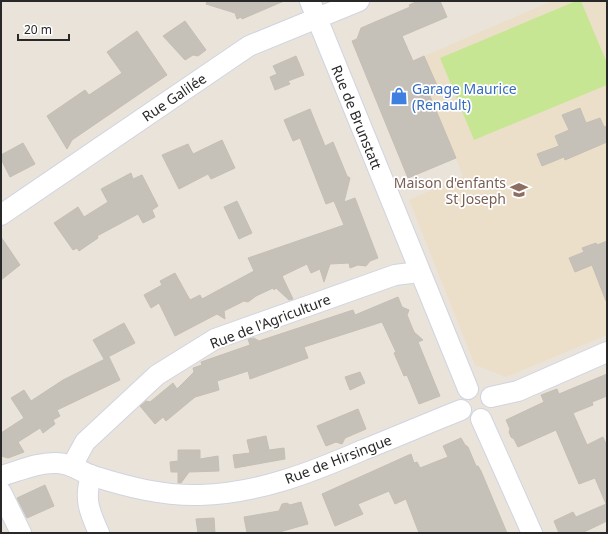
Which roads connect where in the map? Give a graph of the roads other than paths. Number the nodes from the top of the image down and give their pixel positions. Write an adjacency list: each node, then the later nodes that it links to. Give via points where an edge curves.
1 (310, 1): 3 (street, Rue de Brunstatt)
2 (359, 1): 3 (street, Rue Galilée)
3 (318, 19): 4 (street, Rue Galilée, via 249,46); 5 (street, Rue de Brunstatt)
4 (1, 215)
5 (419, 272): 7 (street, Rue de Brunstatt); 11 (street, Rue de l'Agriculture, via 395,275 215,339 157,375 85,442)
6 (607, 352): 8 (street, via 518,390)
7 (468, 389): 8 (street, via 479,387); 9 (street, via 461,396)
8 (491, 397): 10 (street, via 489,412)
9 (461, 410): 10 (street, via 471,419); 12 (street, Rue de Hirsingue, via 304,475 237,491 200,495 163,494)
10 (480, 419): 17 (street)
11 (72, 466): 12 (street, Rue de Hirsingue); 13 (street, via 58,463 41,464)
12 (91, 475): 16 (street, via 87,501)
13 (1, 476)
14 (1, 492): 15 (street)
15 (21, 533)
16 (99, 533)
17 (532, 533)

